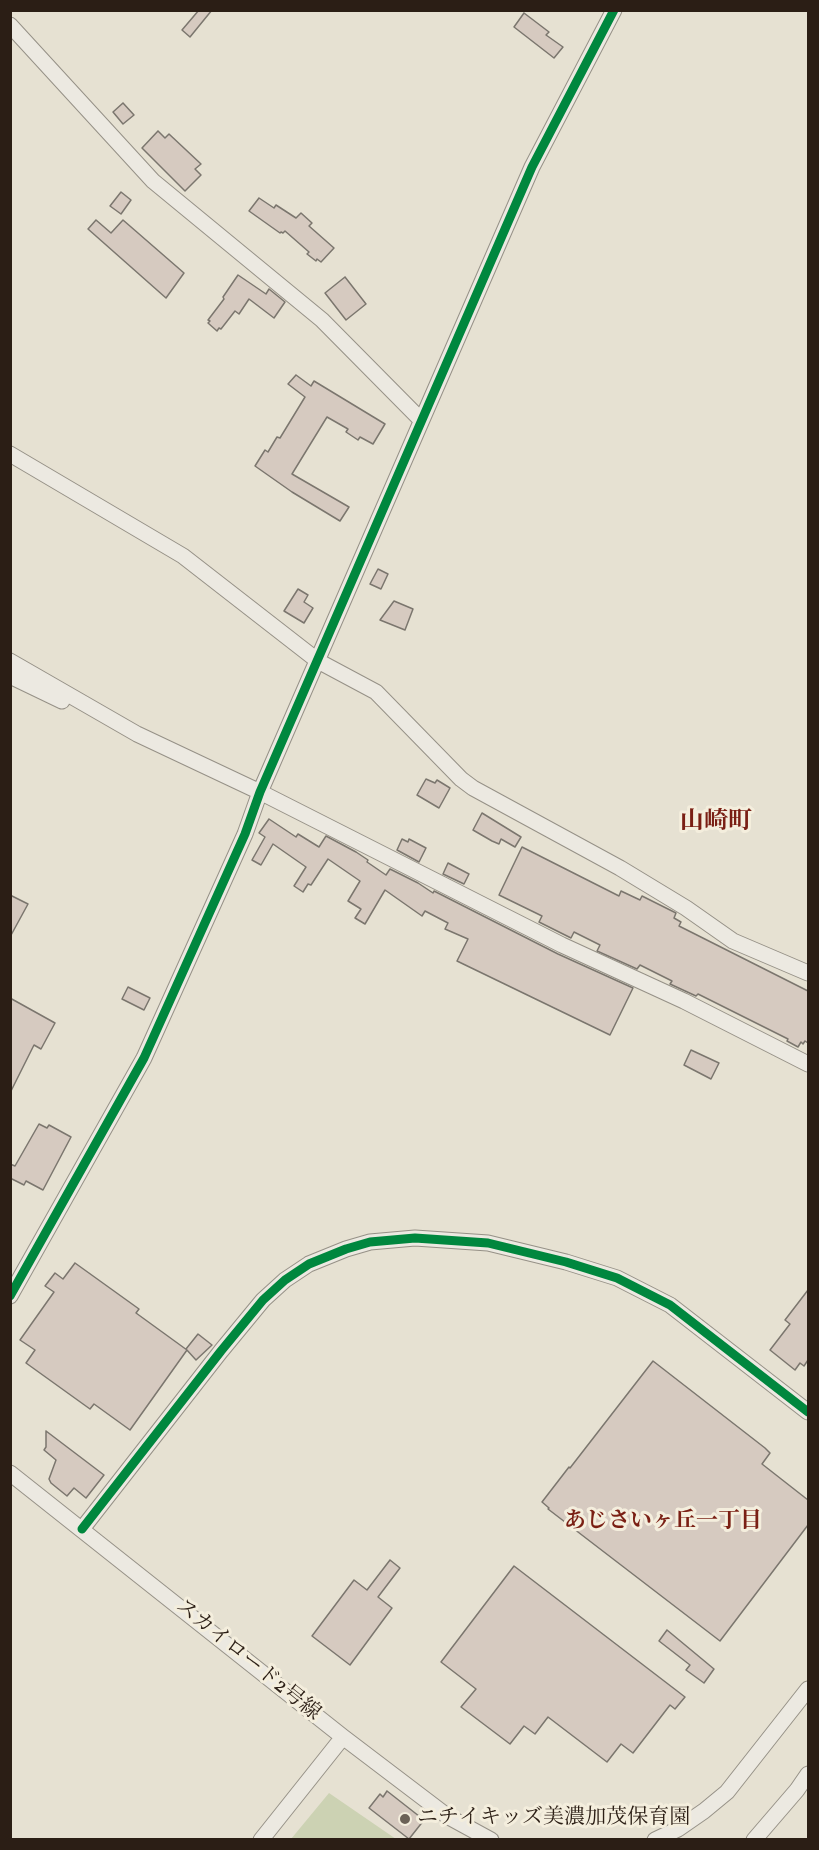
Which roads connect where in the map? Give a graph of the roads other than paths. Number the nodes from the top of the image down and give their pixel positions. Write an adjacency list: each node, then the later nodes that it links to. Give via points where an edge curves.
1 (614, 10): 3 (street, via 532,166)
2 (10, 25): 3 (street, via 153,181 322,320)
3 (422, 420): 5 (street)
4 (10, 454): 5 (street, via 183,556)
5 (318, 660): 9 (street); 10 (street, via 376,692 473,788 620,868 733,941)
6 (10, 661): 8 (street)
7 (10, 676): 8 (street, via 90,715)
8 (120, 725): 9 (street)
9 (260, 792): 11 (street); 12 (street, via 245,834 144,1058)
10 (808, 973)
11 (808, 1064)
12 (10, 1296)
13 (808, 1412): 15 (street, via 670,1305 617,1278 488,1243 415,1238 370,1242 309,1264 263,1300)
14 (10, 1473): 15 (street, スカイロード2号線)
15 (82, 1529): 17 (street, スカイロード2号線)
16 (808, 1689): 22 (street, via 726,1792 678,1829)
17 (343, 1737): 20 (street); 21 (street, スカイロード2号線, via 447,1816)
18 (808, 1774): 19 (street)
19 (761, 1837)
20 (261, 1839)
21 (491, 1839)
22 (655, 1839)

